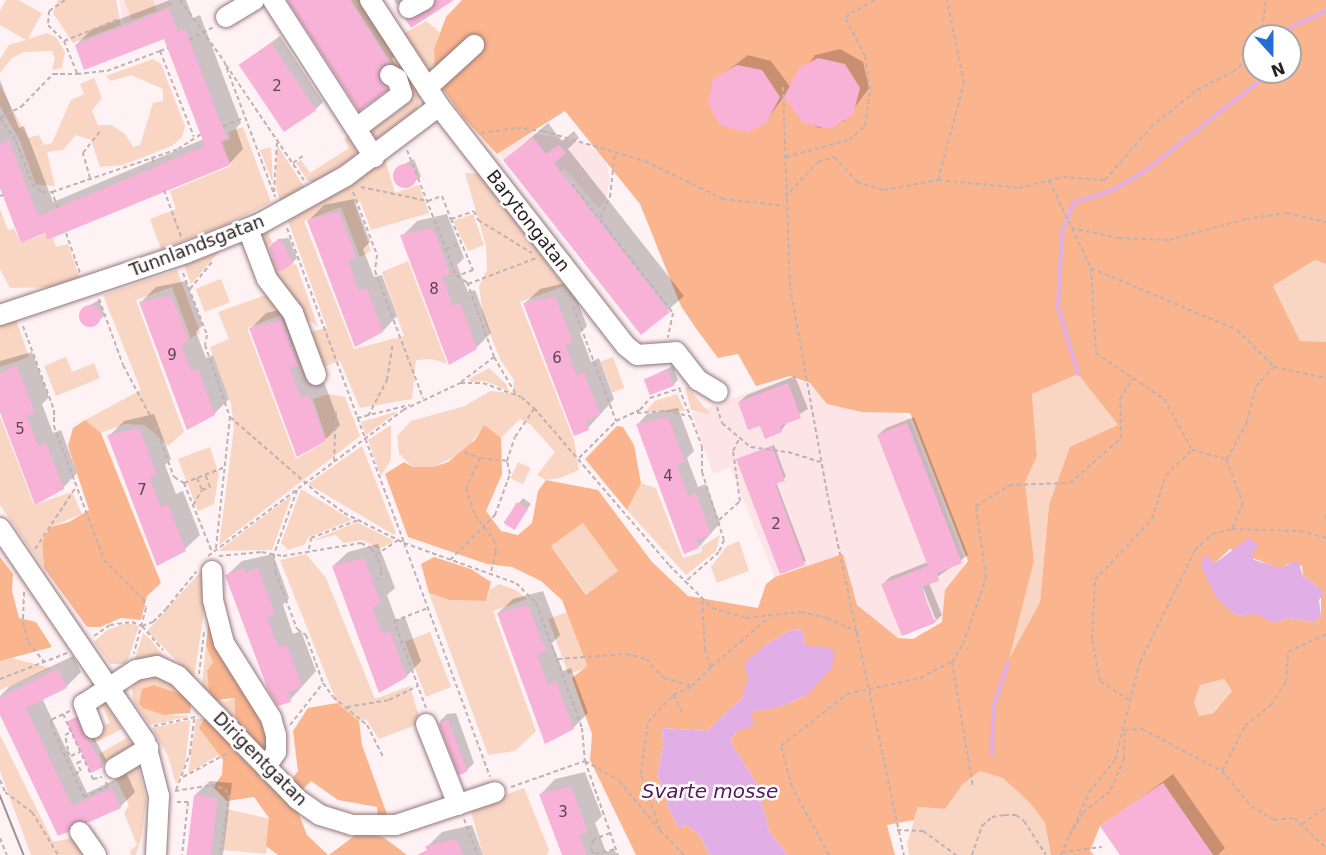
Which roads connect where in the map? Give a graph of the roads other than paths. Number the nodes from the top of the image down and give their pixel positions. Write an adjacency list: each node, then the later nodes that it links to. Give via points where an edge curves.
1 (254, 0): 4 (street)
2 (273, 0): 9 (street)
3 (370, 0): 7 (street, Barytongatan)
4 (226, 17)
5 (474, 45): 7 (street)
6 (390, 75): 9 (street, via 397,79 402,94)
7 (427, 88): 8 (street, Barytongatan)
8 (440, 106): 10 (street, Tunnlandsgatan); 14 (street, Barytongatan, via 626,346 637,356 676,352 698,380)
9 (358, 127): 10 (street)
10 (374, 156): 11 (street, Tunnlandsgatan, via 314,194 278,204)
11 (248, 229): 12 (street, Tunnlandsgatan, via 94,284); 13 (street, via 267,279 292,313)
12 (5, 310)
13 (316, 375)
14 (718, 392)
15 (0, 528): 17 (street)
16 (207, 563): 21 (street, via 224,643 271,718 276,735 274,758)
17 (109, 686): 19 (street, via 84,704); 20 (street); 21 (street, Dirigentgatan, via 146,666 171,671)
18 (426, 724): 24 (street)
19 (93, 728)
20 (144, 740): 22 (street); 27 (street, via 159,796)
21 (266, 767): 24 (street, Dirigentgatan, via 309,808 352,825 396,825)
22 (109, 772)
23 (495, 792): 24 (street, Dirigentgatan)
24 (458, 805)
25 (80, 832): 26 (street)
26 (96, 855)
27 (156, 855)

